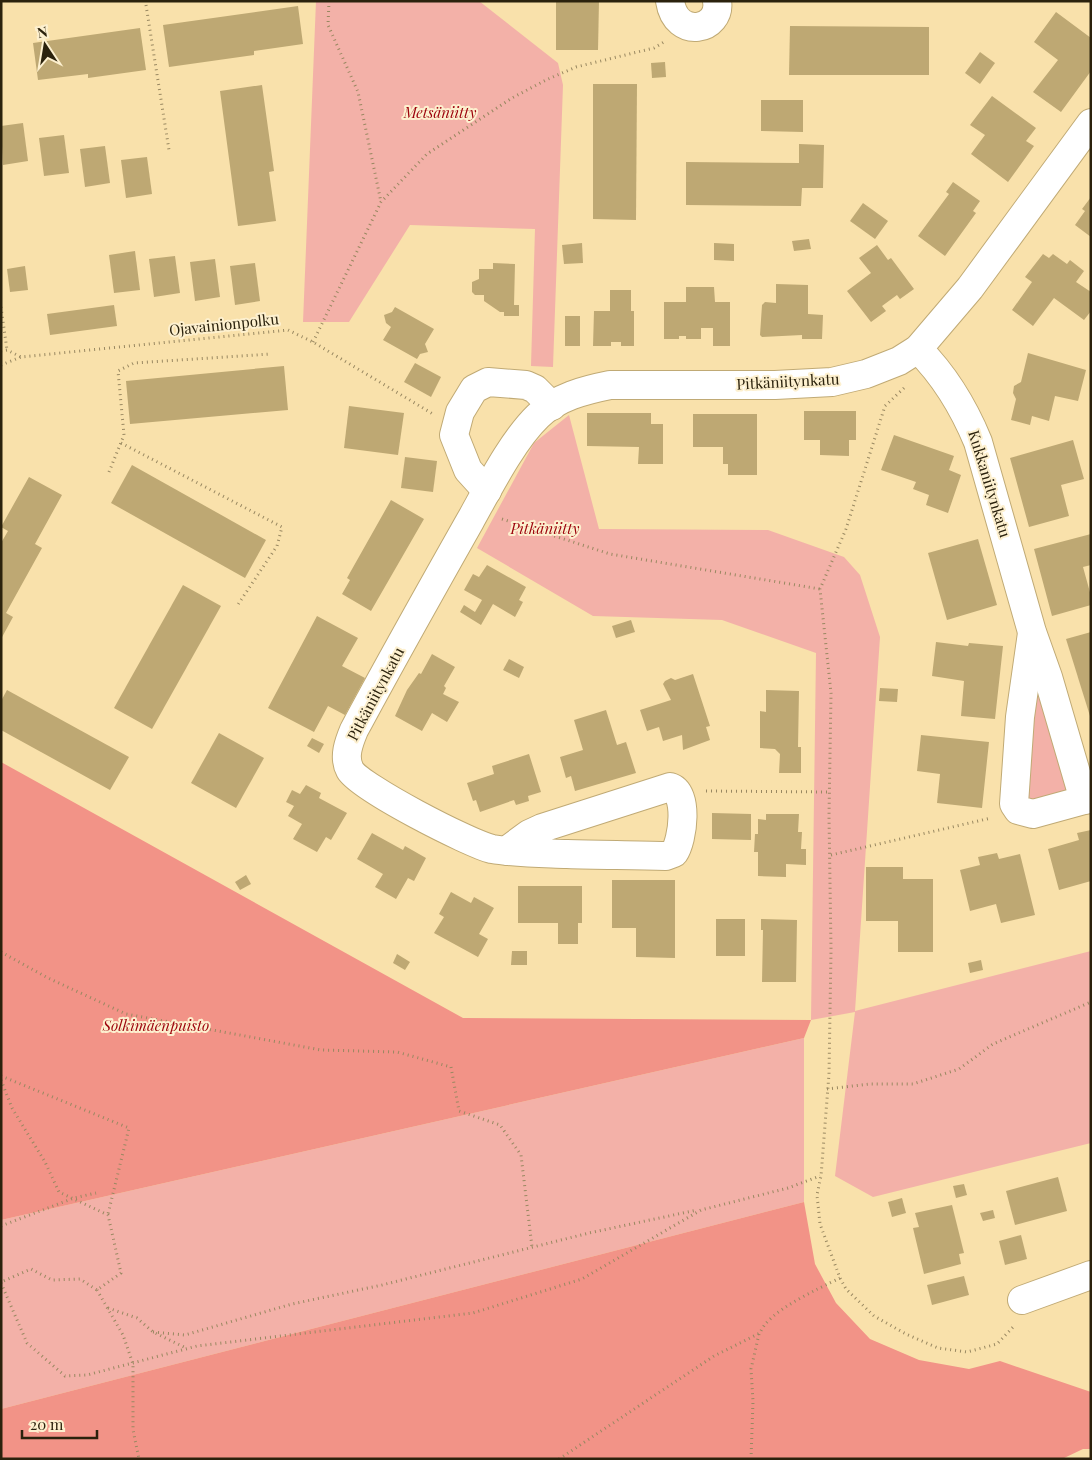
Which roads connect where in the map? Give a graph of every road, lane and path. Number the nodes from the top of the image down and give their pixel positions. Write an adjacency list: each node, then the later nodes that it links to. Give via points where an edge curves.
1 (328, 1): 7 (path, via 328,25 358,92)
2 (717, 1): 4 (street, via 712,20 701,27 687,28)
3 (146, 5): 6 (path)
4 (674, 11): 7 (path, via 671,37 654,48 576,67 512,98 427,154)
5 (1091, 123): 10 (street, Pitkäniitynkatu, via 970,288)
6 (170, 150)
7 (381, 202): 9 (path)
8 (1, 307): 12 (path)
9 (313, 342): 14 (path, Ojavainionpolku, via 288,330); 18 (path, Ojavainionpolku)
10 (918, 349): 16 (street, Pitkäniitynkatu, via 900,361 832,382 610,385 586,390); 24 (street, Kukkaniitynkatu, via 932,362 956,399 978,442)
11 (1, 350): 12 (path)
12 (6, 350): 14 (path)
13 (271, 354): 19 (path, via 134,363 118,371 124,435)
14 (21, 357): 15 (path, Ojavainionpolku)
15 (1, 365)
16 (552, 406): 18 (street, via 535,389 526,385 488,382 474,389); 21 (street, Pitkäniitynkatu, via 526,429)
17 (885, 406): 22 (path, via 846,529)
18 (454, 427): 21 (street, via 458,448)
19 (121, 443): 20 (path); 23 (path, via 282,527 276,546)
20 (109, 472)
21 (482, 501): 22 (path, via 610,554); 29 (street, Pitkäniitynkatu, via 354,730 347,759 350,771 358,780 385,796 476,844)
22 (820, 589): 25 (path, via 832,693)
23 (236, 606)
24 (1032, 632): 27 (street, Kukkaniitynkatu); 28 (street, Kukkaniitynkatu, via 1015,766 1013,795)
25 (830, 792): 26 (path, via 710,790); 30 (path)
26 (679, 794): 29 (street, via 670,787 542,828); 29 (street, Pitkäniitynkatu, via 681,839 674,853 666,856)
27 (1088, 799): 28 (street, Kukkaniitynkatu, via 1033,814)
28 (1018, 810): 30 (path)
29 (506, 851)
30 (831, 855): 35 (path)
31 (1, 952): 42 (path, via 126,1014 321,1050 397,1052 451,1067 458,1111 500,1124 520,1155)
32 (1091, 1002): 35 (path, via 993,1044 959,1069 913,1084)
33 (1, 1076): 40 (path, via 129,1128)
34 (1, 1080): 38 (path, via 12,1108 59,1192)
35 (827, 1089): 36 (path)
36 (821, 1176): 39 (path, via 788,1188); 44 (path, via 817,1195 820,1224)
37 (96, 1193): 38 (path)
38 (74, 1198): 40 (path); 41 (path)
39 (701, 1210): 42 (path); 51 (path, via 582,1279 473,1313)
40 (108, 1215): 46 (path, via 121,1274)
41 (1, 1226)
42 (532, 1247): 49 (path, via 292,1304 185,1335)
43 (1091, 1275): 47 (street)
44 (840, 1278): 47 (path, via 846,1289 874,1316 938,1348 967,1352 997,1344 1014,1328); 50 (path, via 763,1324)
45 (1, 1282): 46 (path, via 31,1269 52,1280 80,1280); 52 (path, via 27,1342 65,1376 87,1375)
46 (97, 1290): 48 (path)
47 (1022, 1300)
48 (107, 1308): 49 (path, via 137,1318); 52 (path, via 123,1335)
49 (153, 1332): 51 (path)
50 (760, 1333): 54 (path, via 714,1356); 55 (path, via 751,1369)
51 (186, 1348): 52 (path)
52 (133, 1364): 53 (path, via 133,1430)
53 (139, 1459)
54 (559, 1459)
55 (751, 1459)

